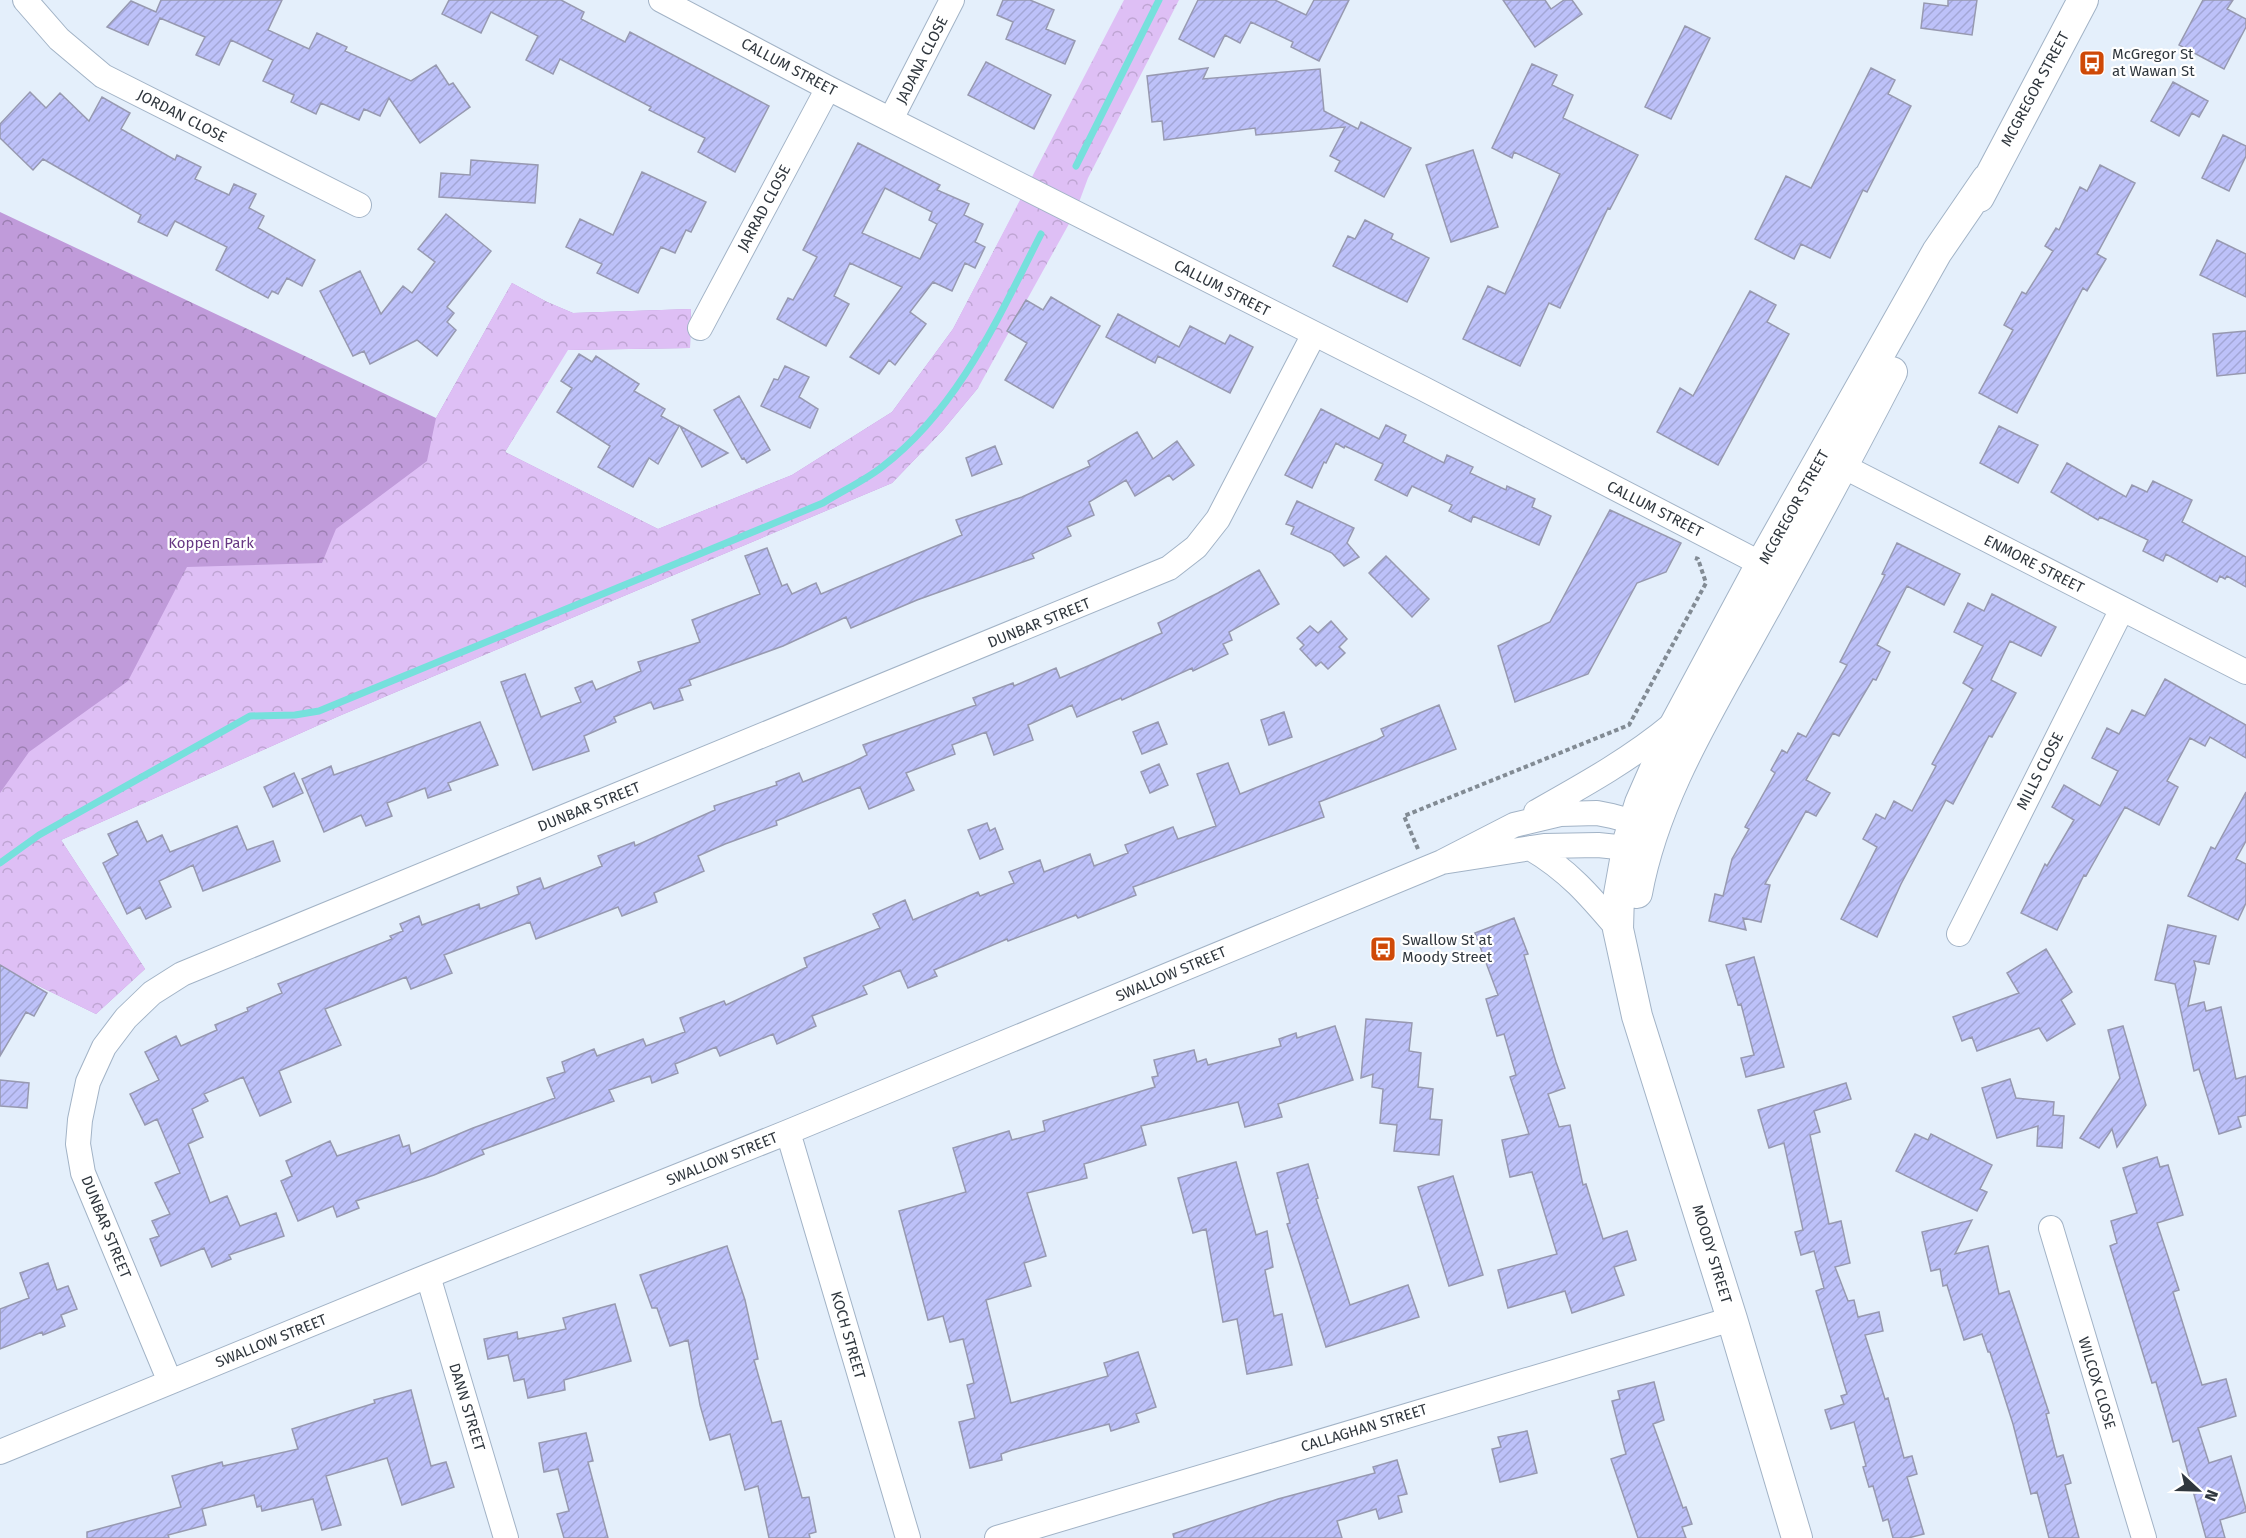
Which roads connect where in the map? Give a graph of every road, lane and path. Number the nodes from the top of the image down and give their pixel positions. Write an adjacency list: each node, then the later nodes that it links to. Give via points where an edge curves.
1 (25, 0): 7 (street, JORDAN CLOSE, via 59,39 103,76)
2 (661, 0): 5 (street, CALLUM STREET)
3 (952, 0): 6 (street, JADANA CLOSE)
4 (2083, 0): 10 (main road, MCGREGOR STREET, via 1987,178 1951,258)
5 (828, 88): 6 (street, CALLUM STREET); 8 (street, JARRAD CLOSE)
6 (891, 119): 9 (street, CALLUM STREET)
7 (359, 205)
8 (700, 328)
9 (1314, 334): 12 (street, CALLUM STREET); 27 (street, DUNBAR STREET, via 1218,519 1196,547 1169,568 182,974 152,993 104,1047 88,1082 78,1144 83,1173)
10 (1833, 461): 12 (main road, MCGREGOR STREET); 13 (street, ENMORE STREET)
11 (1688, 554): 19 (path, via 1698,559 1706,583 1629,725 1404,816)
12 (1773, 569): 15 (main road, MCGREGOR STREET); 17 (main road, MCGREGOR STREET, via 1672,788)
13 (2122, 609): 14 (street, ENMORE STREET); 21 (street, MILLS CLOSE)
14 (2246, 672)
15 (1677, 720): 16 (street, via 1605,774); 17 (main road, MCGREGOR STREET, via 1647,783)
16 (1514, 825): 17 (street, SWALLOW STREET, via 1580,812 1597,813); 19 (street, SWALLOW STREET)
17 (1638, 837): 18 (street, SWALLOW STREET); 20 (main road, MOODY STREET, via 1619,894); 22 (main road, MOODY STREET)
18 (1530, 848): 19 (street, SWALLOW STREET); 20 (street, via 1571,876)
19 (1434, 865): 23 (street, SWALLOW STREET)
20 (1618, 929): 22 (main road, MOODY STREET)
21 (1959, 934)
22 (1628, 970): 26 (main road, MOODY STREET, via 1637,1016)
23 (788, 1132): 25 (street, SWALLOW STREET); 30 (street, KOCH STREET)
24 (2051, 1228): 33 (street, WILCOX CLOSE)
25 (428, 1276): 27 (street, SWALLOW STREET); 29 (street, DANN STREET)
26 (1732, 1319): 31 (street, CALLAGHAN STREET); 32 (main road, MOODY STREET)
27 (170, 1382): 28 (street, SWALLOW STREET)
28 (0, 1452)
29 (506, 1538)
30 (908, 1538)
31 (997, 1538)
32 (1797, 1538)
33 (2144, 1538)

